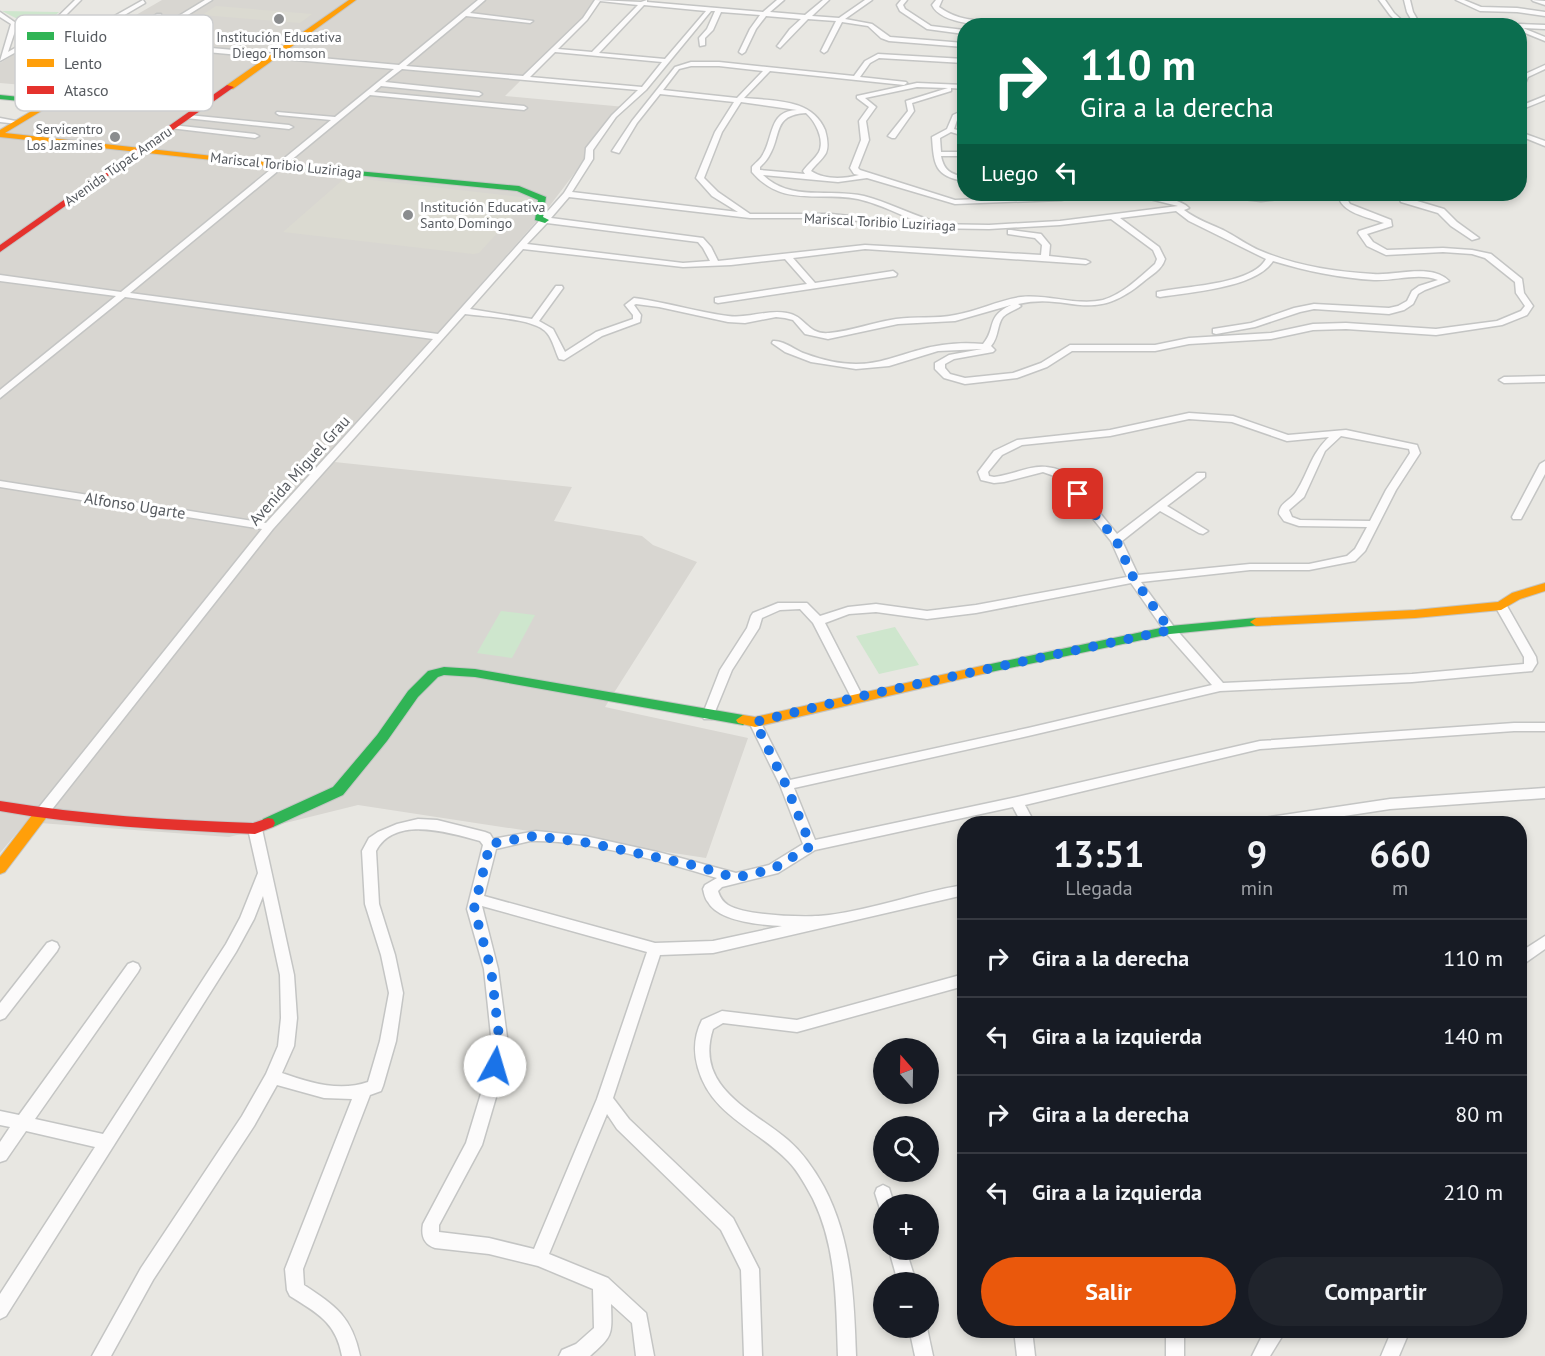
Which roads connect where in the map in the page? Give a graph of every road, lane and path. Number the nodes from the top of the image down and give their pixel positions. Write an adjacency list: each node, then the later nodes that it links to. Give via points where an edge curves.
1 (78, 0): 27 (street)
2 (209, 0): 29 (street)
3 (353, 0): 50 (street, Avenida Túpac Amaru)
4 (482, 0): 25 (street)
5 (599, 0): 6 (street); 46 (street)
6 (606, 0): 18 (street)
7 (685, 0): 20 (street)
8 (781, 0): 23 (street)
9 (826, 0): 30 (street)
10 (868, 0): 34 (street)
11 (904, 0): 39 (street, via 902,10 927,27)
12 (939, 0): 31 (street, via 936,8)
13 (1382, 0): 32 (street)
14 (1407, 0): 33 (street)
15 (1459, 0): 26 (street, via 1480,9)
16 (1535, 0): 19 (street)
17 (143, 2): 28 (street)
18 (645, 2): 20 (street); 49 (street)
19 (1545, 3)
20 (679, 7): 21 (street)
21 (710, 9): 22 (street); 52 (street, Avenida Miguel Grau)
22 (719, 10): 23 (street); 43 (street, via 702,38)
23 (764, 13): 30 (street); 48 (street, via 750,31)
24 (0, 14): 36 (street)
25 (465, 14): 35 (street); 54 (street)
26 (1545, 14)
27 (63, 15)
28 (121, 15)
29 (184, 15)
30 (805, 17): 34 (street); 44 (street)
31 (961, 18)
32 (1396, 18)
33 (1415, 18)
34 (840, 20): 42 (street, via 874,27 882,38); 47 (street)
35 (530, 21)
36 (14, 23): 51 (street)
37 (1527, 26): 38 (street)
38 (1545, 28)
39 (957, 31)
40 (1527, 31): 41 (street)
41 (1545, 39)
42 (957, 44)
43 (702, 45)
44 (780, 46)
45 (213, 50): 50 (street)
46 (553, 50): 49 (street); 59 (street)
47 (824, 51)
48 (742, 52)
49 (594, 54): 52 (street)
50 (275, 55): 54 (street); 71 (street, Avenida Túpac Amaru)
51 (2, 58)
52 (667, 61): 64 (street, Avenida Miguel Grau)
53 (957, 61): 58 (street, via 872,57)
54 (401, 67): 59 (street); 60 (street)
55 (1545, 67): 57 (street)
56 (769, 69): 58 (street); 65 (street, via 683,65); 72 (street)
57 (1527, 75)
58 (856, 78): 61 (street)
59 (524, 79): 64 (street)
60 (381, 84): 66 (street); 67 (street)
61 (917, 85): 62 (street); 101 (street, via 859,97 873,107 862,121 865,140 854,168)
62 (957, 87)
63 (957, 88): 92 (street, via 908,102 911,111)
64 (644, 89): 73 (street, Avenida Miguel Grau)
65 (658, 92): 72 (street); 85 (street)
66 (369, 93): 75 (street); 82 (street)
67 (479, 94)
68 (0, 97): 69 (street)
69 (15, 98)
70 (1545, 98): 74 (street)
71 (213, 99)
72 (740, 99): 78 (street); 110 (street, via 721,125 700,178 715,194)
73 (629, 104): 85 (street); 104 (street, Avenida Miguel Grau, via 614,116 589,150 589,159)
74 (1527, 105)
75 (524, 108)
76 (36, 111): 84 (street)
77 (196, 111): 81 (street, Avenida Túpac Amaru)
78 (808, 111): 100 (street, via 790,112 777,123); 102 (street, via 825,145 807,171)
79 (279, 113): 82 (street)
80 (957, 115): 88 (street)
81 (188, 117): 86 (street, Avenida Túpac Amaru); 87 (street)
82 (338, 119): 99 (street)
83 (0, 120): 84 (street)
84 (18, 122): 90 (street)
85 (634, 122): 96 (street)
86 (172, 127): 91 (street); 95 (street, Avenida Túpac Amaru)
87 (289, 127)
88 (950, 130): 89 (street); 97 (street, via 936,137)
89 (957, 132)
90 (0, 134): 95 (street, Mariscal Toribio Luziriaga)
91 (255, 136)
92 (892, 136)
93 (1527, 137): 94 (street)
94 (1545, 144)
95 (142, 149): 99 (street, Mariscal Toribio Luziriaga); 117 (street, Avenida Túpac Amaru)
96 (616, 151)
97 (938, 154): 98 (street); 103 (street, via 938,165 944,173)
98 (957, 154)
99 (281, 166): 112 (street, Mariscal Toribio Luziriaga, via 519,189 543,199 538,218); 128 (street)
100 (756, 172): 102 (street); 113 (street, via 785,193 852,196)
101 (868, 175): 102 (street, via 833,180); 105 (street, via 954,202)
102 (815, 177)
103 (957, 178)
104 (567, 194): 110 (street, Mariscal Toribio Luziriaga); 112 (street, Avenida Miguel Grau)
105 (980, 201)
106 (1160, 201): 109 (street, via 1185,206)
107 (1342, 201): 134 (street, via 1388,222 1389,225 1362,233 1370,244 1386,253 1472,252 1497,262 1519,281 1520,293 1529,306 1524,313 1499,322 1436,332 1313,327 1270,336)
108 (1407, 201): 115 (street, via 1441,211)
109 (1178, 209): 111 (street, Mariscal Toribio Luziriaga); 120 (street)
110 (750, 216): 113 (street, Mariscal Toribio Luziriaga, via 831,216)
111 (1113, 217): 114 (street, Mariscal Toribio Luziriaga); 129 (street, via 1156,249 1159,265 1125,293 1105,302)
112 (545, 220): 116 (street, Avenida Miguel Grau); 122 (street, via 700,240)
113 (943, 226): 114 (street, Mariscal Toribio Luziriaga)
114 (989, 227): 119 (street, via 1038,236 1046,246)
115 (1475, 238)
116 (520, 246): 122 (street); 131 (street, Avenida Miguel Grau)
117 (0, 249)
118 (788, 256): 119 (street, via 875,247); 122 (street); 125 (street)
119 (1045, 258): 121 (street)
120 (1271, 258): 127 (street, via 1262,269 1239,278); 134 (street, via 1353,274 1431,275 1445,281 1419,289 1411,303 1396,310 1304,308)
121 (1086, 262)
122 (714, 264)
123 (893, 274): 125 (street)
124 (0, 278): 128 (street)
125 (811, 284): 130 (street)
126 (559, 288): 132 (street)
127 (1160, 294)
128 (124, 295): 133 (street); 139 (street)
129 (1033, 299): 132 (street, via 1012,301 955,318 898,321 828,336 808,332 796,318 786,315 728,320 634,301 629,305 637,320 599,334 566,357 562,357 546,326); 136 (street, via 999,316 994,336)
130 (718, 300)
131 (464, 311): 132 (street); 133 (street, Avenida Miguel Grau)
132 (534, 322)
133 (441, 337): 147 (street, Avenida Miguel Grau)
134 (1189, 341): 136 (street, via 1145,348 1070,348 1044,365 1014,376 965,381 947,376 940,369 939,363 990,350)
135 (776, 343): 136 (street, via 817,362 852,366 884,364 926,351)
136 (986, 346)
137 (1545, 379): 138 (street)
138 (1504, 380)
139 (0, 395)
140 (1340, 433): 146 (street, via 1415,449); 146 (street, via 1321,450 1300,495 1284,508 1284,514 1299,523); 149 (street, via 1287,438 1233,419 1182,417 1091,436 1020,442 998,453 983,472 985,478 993,480 1032,469 1057,471)
141 (1545, 464): 145 (street)
142 (1201, 475): 144 (street)
143 (0, 484): 147 (street, Alfonso Ugarte)
144 (1160, 507): 148 (street); 149 (street)
145 (1517, 517)
146 (1375, 524): 150 (street, via 1351,559 1309,567 1250,567)
147 (269, 527): 164 (street, Avenida Miguel Grau)
148 (1203, 531)
149 (1116, 540): 150 (street)
150 (1134, 579): 153 (street, via 976,609 927,615 876,608 848,611); 154 (street)
151 (1545, 587): 152 (street, via 1516,596)
152 (1501, 606): 154 (street); 155 (street, via 1530,657 1528,668)
153 (818, 621): 156 (street); 157 (street, via 803,605 778,607 757,616 726,670)
154 (1170, 630): 155 (street); 156 (street)
155 (1220, 687): 160 (street)
156 (857, 697): 158 (street)
157 (708, 717): 158 (street); 167 (street, via 475,672 444,671 433,674 413,694 338,791)
158 (755, 722): 160 (street)
159 (1545, 727): 162 (street, via 1260,745)
160 (786, 785): 169 (street)
161 (1545, 793): 166 (street, via 1390,804)
162 (1017, 802): 165 (street); 169 (street)
163 (0, 806): 164 (street)
164 (41, 814): 167 (street); 170 (street, Avenida Miguel Grau)
165 (1025, 816)
166 (1338, 816)
167 (255, 829): 171 (street)
168 (490, 844): 172 (street, via 534,836 589,843); 174 (street); 184 (street, via 484,837 418,824 383,835 369,851 372,904 396,993 375,1086)
169 (811, 846): 172 (street, via 773,869)
170 (0, 868)
171 (263, 876): 183 (street, via 286,975 289,1018 286,1046); 188 (street, via 231,948)
172 (735, 878): 175 (street, via 710,889 714,904 758,919)
173 (957, 892): 175 (street)
174 (475, 899): 178 (street); 190 (street, via 474,909 491,969 500,1045 474,1145 430,1224 430,1234 435,1240 489,1246)
175 (828, 921): 178 (street, via 713,947)
176 (1545, 942): 179 (street)
177 (52, 947): 182 (street)
178 (655, 949): 185 (street)
179 (1527, 954)
180 (133, 968): 187 (street)
181 (957, 982): 203 (street, via 797,1026 722,1017 707,1024 702,1036 706,1077 719,1099 795,1157 818,1193 833,1233 845,1287)
182 (0, 1014)
183 (273, 1077): 184 (street, via 315,1091 340,1095); 198 (street, via 147,1274)
184 (363, 1092): 199 (street, via 294,1269 296,1290 338,1318)
185 (605, 1099): 190 (street); 202 (street, via 623,1124 727,1224 750,1269)
186 (0, 1118): 187 (street)
187 (23, 1123): 188 (street); 189 (street)
188 (107, 1142): 192 (street)
189 (0, 1155)
190 (539, 1258): 191 (street)
191 (602, 1284): 200 (street, via 603,1332 582,1351); 201 (street, via 640,1319)
192 (0, 1310)
193 (920, 1338): 204 (street)
194 (1024, 1338): 205 (street)
195 (1175, 1338): 206 (street)
196 (1270, 1338): 207 (street)
197 (1398, 1338): 208 (street)
198 (101, 1356)
199 (351, 1356)
200 (568, 1356)
201 (645, 1356)
202 (753, 1356)
203 (847, 1356)
204 (924, 1356)
205 (1026, 1356)
206 (1175, 1356)
207 (1261, 1356)
208 (1390, 1356)

